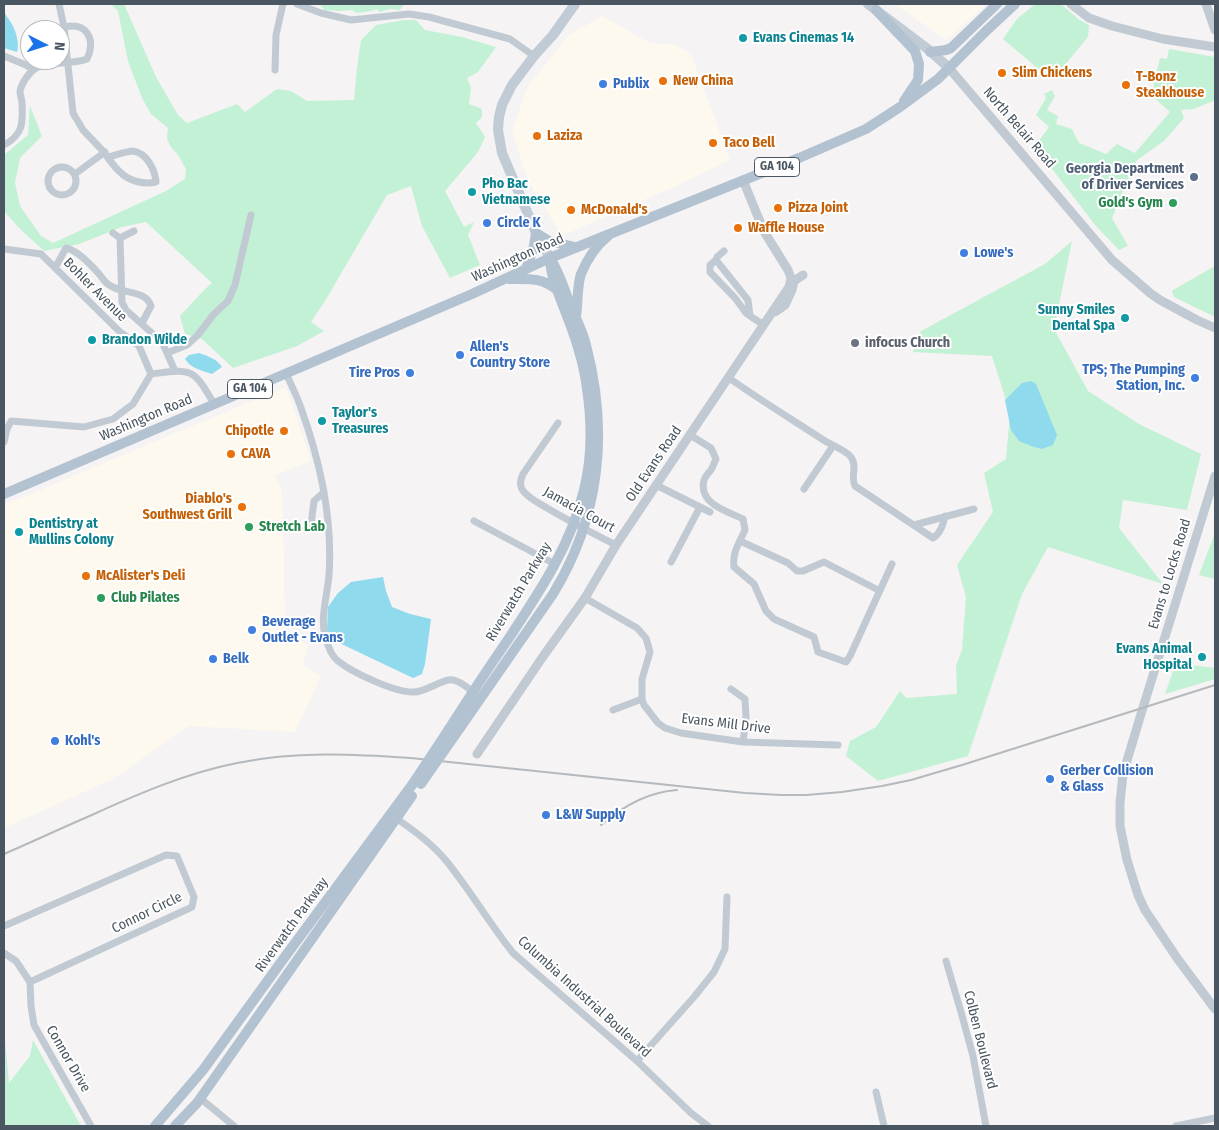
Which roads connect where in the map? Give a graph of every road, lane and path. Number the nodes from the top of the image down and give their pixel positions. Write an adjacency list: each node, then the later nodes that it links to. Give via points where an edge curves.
1 (59, 4): 10 (street)
2 (283, 4): 22 (street, via 276,35)
3 (297, 4): 16 (street, via 351,20 409,14 429,17 510,39)
4 (575, 4): 16 (main road)
5 (997, 4): 14 (main road, via 951,48)
6 (1016, 4): 19 (main road, Washington Road / GA 104)
7 (1071, 4): 13 (street, via 1089,18 1112,26)
8 (1206, 4): 12 (street)
9 (872, 7): 14 (main road, North Belair Road); 23 (main road, via 915,51 919,64 918,80)
10 (62, 20)
11 (70, 25): 18 (street, via 81,27 91,44 87,59)
12 (1215, 30)
13 (1215, 48)
14 (930, 52): 19 (main road, North Belair Road)
15 (4, 56): 17 (street)
16 (534, 56): 31 (main road, via 512,85 502,105 498,130 502,153)
17 (20, 60)
18 (70, 63)
19 (949, 68): 23 (main road, Washington Road / GA 104); 50 (street, North Belair Road, via 1112,260 1160,300)
20 (33, 70): 24 (street, via 20,91 22,128 13,140)
21 (69, 70): 25 (street, via 73,113)
22 (275, 70)
23 (900, 107): 27 (main road, Washington Road / GA 104, via 866,129)
24 (4, 145)
25 (106, 155): 25 (street, via 120,172 138,182 156,182 149,162 142,155 132,151); 26 (street)
26 (75, 174): 26 (street, via 64,166 55,168 49,176 51,189 63,195 72,192 76,184)
27 (743, 180): 32 (main road, Washington Road / GA 104); 45 (street, Old Evans Road, via 765,232 791,278 789,287)
28 (251, 215): 51 (street, via 235,285 228,301 187,345)
29 (134, 231): 33 (street)
30 (113, 233): 33 (street)
31 (536, 233): 34 (main road, via 548,241); 37 (main road); 40 (main road)
32 (612, 233): 34 (main road, Washington Road / GA 104); 47 (main road, via 590,257 581,274)
33 (120, 238): 43 (street)
34 (576, 247): 37 (main road, Washington Road / GA 104)
35 (4, 249): 39 (street, Bohler Avenue, via 41,254)
36 (724, 251): 38 (street)
37 (550, 258): 40 (main road, Washington Road / GA 104); 44 (main road, Riverwatch Parkway, via 550,272); 47 (main road, Riverwatch Parkway)
38 (716, 260): 46 (street, via 748,300); 46 (street, via 710,265 710,272)
39 (55, 268): 43 (street, via 66,248 72,249 110,286); 54 (street, Bohler Avenue, via 119,331 139,346)
40 (526, 269): 42 (main road, Washington Road / GA 104)
41 (803, 275): 45 (street, via 794,281 785,305)
42 (506, 278): 44 (main road, via 541,281); 53 (main road, Washington Road / GA 104)
43 (122, 290): 48 (street, via 126,310); 48 (street, via 149,300 151,306)
44 (558, 291): 71 (main road, Riverwatch Parkway, via 576,340 590,412 586,480)
45 (772, 313): 49 (street, Old Evans Road)
46 (750, 316): 49 (street)
47 (576, 318): 74 (main road, Riverwatch Parkway, via 592,372 599,433 594,485)
48 (142, 323): 51 (street, via 162,342)
49 (764, 326): 55 (street, Old Evans Road)
50 (1215, 328)
51 (167, 352): 52 (street)
52 (175, 371): 54 (street); 56 (street, via 188,372 197,378)
53 (286, 373): 56 (main road, Washington Road / GA 104); 64 (street, via 301,407)
54 (151, 374): 59 (street, via 134,404 113,419 84,426 11,421)
55 (729, 378): 58 (street, Old Evans Road); 60 (street)
56 (214, 404): 65 (main road, Washington Road / GA 104)
57 (558, 423): 71 (street, Jamacia Court, via 526,468 520,485 530,498)
58 (690, 435): 62 (street, Old Evans Road); 75 (street, via 711,448 716,459 705,478 706,497 711,504 742,519 745,530)
59 (4, 442)
60 (833, 446): 63 (street); 73 (street, via 849,454 853,460 855,486)
61 (1215, 478): 96 (street, Evans to Locks Road, via 1123,774 1120,803 1120,826 1127,860 1145,910)
62 (656, 485): 66 (street); 76 (street, Old Evans Road)
63 (804, 488)
64 (324, 492): 72 (street, via 314,501); 83 (street, via 330,540 322,626 336,660 404,692 422,691 448,680 454,680)
65 (4, 494)
66 (700, 507): 68 (street); 77 (street)
67 (974, 509): 69 (street)
68 (710, 512)
69 (944, 516): 73 (street); 73 (street, via 943,526 933,538)
70 (474, 521): 78 (street)
71 (573, 523): 74 (street, Jamacia Court); 78 (main road, Riverwatch Parkway)
72 (311, 525)
73 (914, 525)
74 (584, 529): 76 (street, Jamacia Court); 89 (main road, Riverwatch Parkway, bridge, via 566,573 553,594 460,728)
75 (740, 540): 80 (street, via 797,570 803,571 824,562); 80 (street, via 734,551 734,567 754,584 766,611 774,619 814,637 818,652 846,662)
76 (616, 545): 81 (street, Old Evans Road)
77 (671, 562)
78 (555, 564): 83 (main road, Riverwatch Parkway)
79 (892, 564): 80 (street)
80 (880, 591)
81 (585, 598): 84 (street, via 637,628 646,638 650,652 642,679); 88 (street, Old Evans Road)
82 (731, 689): 86 (street, via 745,699)
83 (472, 692): 89 (main road, Riverwatch Parkway, bridge)
84 (642, 698): 85 (street); 86 (street, Evans Mill Drive, via 644,706 665,728)
85 (613, 710)
86 (743, 742): 87 (street, Evans Mill Drive)
87 (838, 745)
88 (477, 754)
89 (416, 784): 90 (main road, Riverwatch Parkway)
90 (394, 816): 97 (street, Columbia Industrial Boulevard, via 448,862 513,953); 99 (main road, Riverwatch Parkway); 102 (main road, Riverwatch Parkway, via 203,1070)
91 (727, 897): 97 (street, via 725,949 714,972)
92 (4, 926): 95 (street, Connor Circle, via 166,855 177,856 194,897 192,908)
93 (4, 953): 95 (street, via 16,961)
94 (946, 961): 107 (street, Colben Boulevard, via 973,1056)
95 (30, 982): 101 (street, Connor Drive, via 34,1025)
96 (1215, 1009)
97 (637, 1061): 105 (street, Columbia Industrial Boulevard, via 690,1113)
98 (876, 1092): 106 (street)
99 (200, 1098): 103 (main road, Riverwatch Parkway); 104 (street)
100 (1215, 1118): 108 (street)
101 (91, 1126)
102 (155, 1126)
103 (175, 1126)
104 (234, 1126)
105 (708, 1126)
106 (884, 1126)
107 (986, 1126)
108 (1176, 1126)

